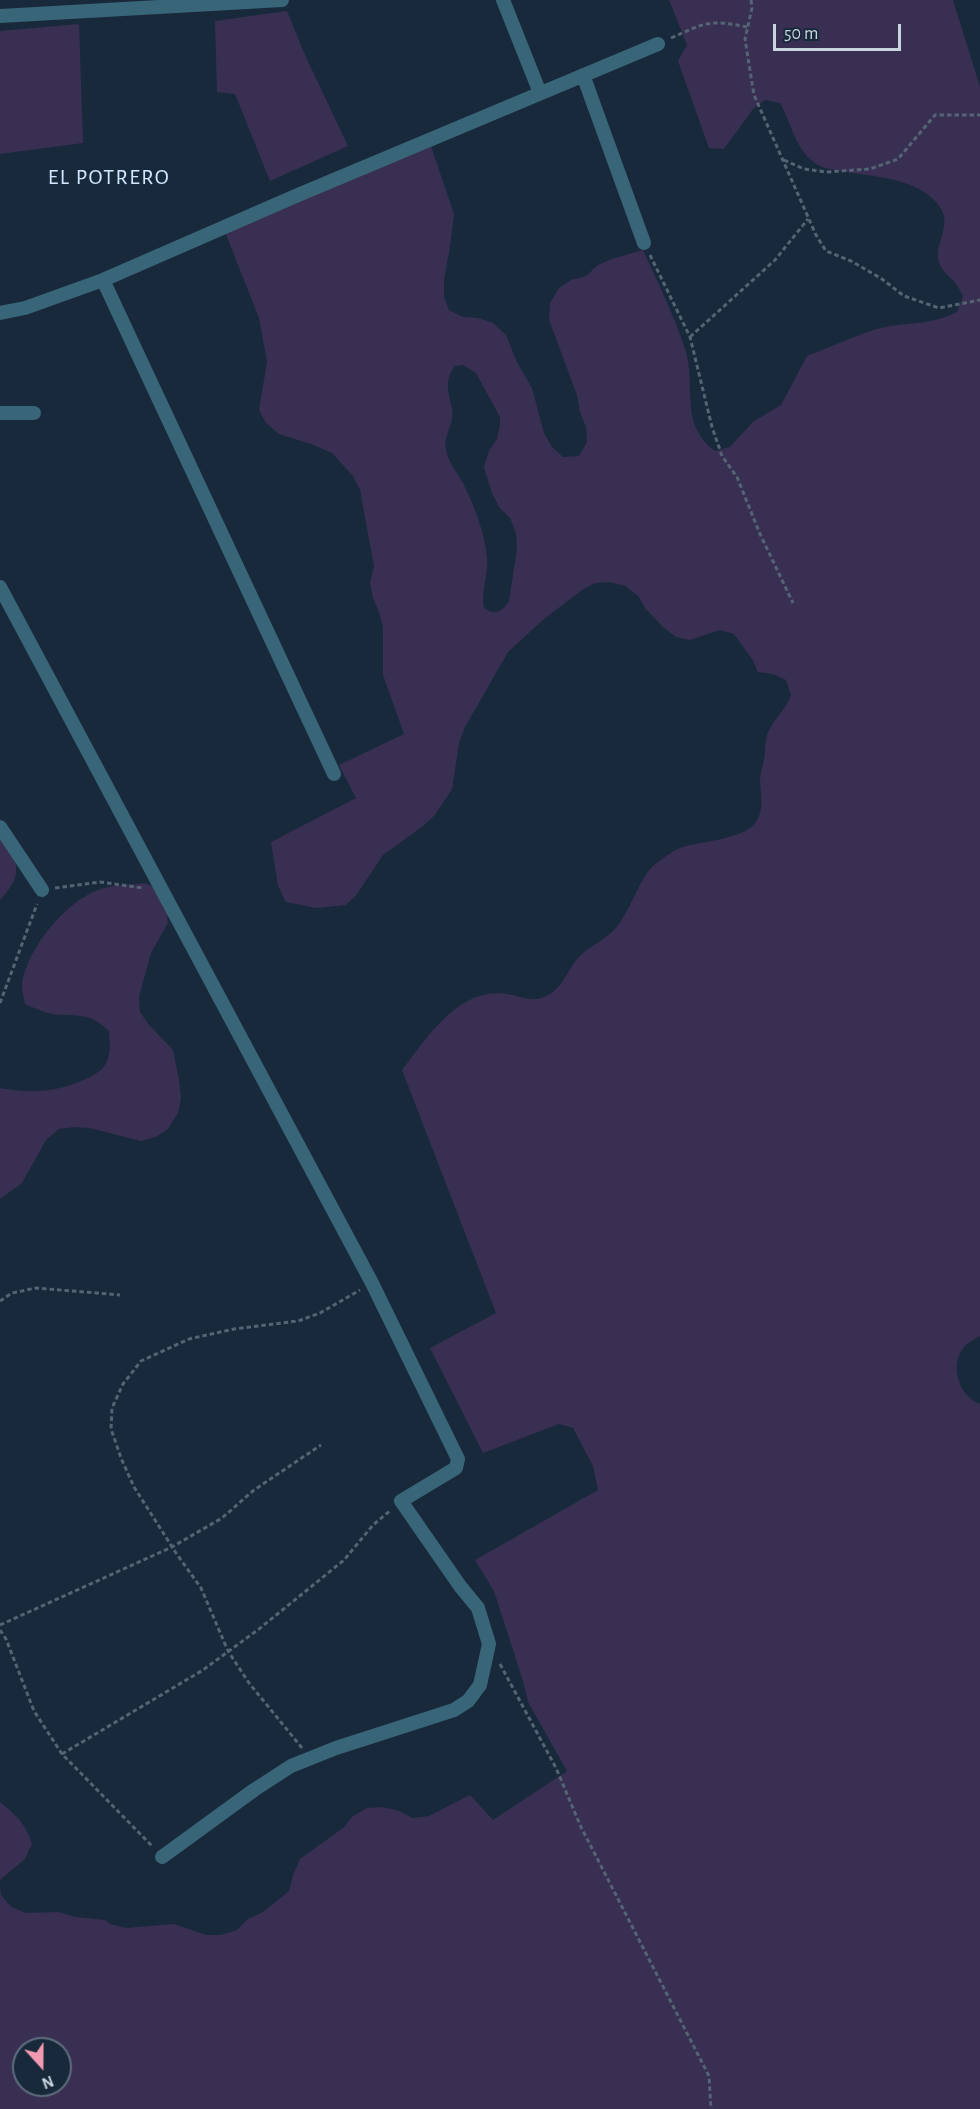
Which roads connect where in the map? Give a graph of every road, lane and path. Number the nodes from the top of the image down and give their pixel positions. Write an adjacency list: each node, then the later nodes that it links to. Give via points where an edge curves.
1 (282, 0): 4 (street)
2 (503, 0): 8 (street)
3 (751, 0): 5 (path)
4 (0, 16)
5 (748, 27): 6 (path, via 720,21 703,24); 10 (path, via 745,39 754,95)
6 (658, 44): 7 (street)
7 (583, 75): 8 (street); 12 (street)
8 (540, 93): 13 (street)
9 (980, 115): 10 (path, via 934,115 898,159 870,169 826,172 804,169)
10 (784, 160): 11 (path)
11 (808, 219): 14 (path, via 826,251 851,261 904,296 939,308); 16 (path, via 775,260)
12 (644, 243): 16 (path)
13 (103, 280): 15 (street); 21 (street)
14 (980, 300)
15 (0, 313)
16 (690, 337): 20 (path, via 722,456 737,477)
17 (0, 413): 18 (street)
18 (34, 413)
19 (0, 587): 24 (street)
20 (793, 603)
21 (334, 774)
22 (0, 827): 23 (street)
23 (42, 890): 24 (path, via 100,882); 25 (path)
24 (160, 890): 26 (street)
25 (0, 1003)
26 (372, 1283): 30 (street, via 458,1459 456,1468); 31 (path, via 298,1321 189,1339 141,1361 123,1384 112,1408 111,1429 134,1488)
27 (120, 1295): 28 (path, via 36,1288 12,1293)
28 (0, 1301)
29 (321, 1445): 31 (path, via 254,1490 222,1518)
30 (401, 1501): 34 (street, via 478,1608); 35 (path, via 373,1525 344,1560)
31 (172, 1547): 32 (path); 35 (path, via 201,1588)
32 (0, 1625)
33 (0, 1630): 36 (path, via 34,1711)
34 (489, 1644): 37 (street, via 480,1685 468,1701 454,1710); 39 (path, via 556,1768 581,1827 709,2076)
35 (228, 1651): 36 (path); 37 (path)
36 (62, 1754): 38 (path)
37 (310, 1758): 38 (street, via 254,1790)
38 (162, 1857)
39 (711, 2109)

